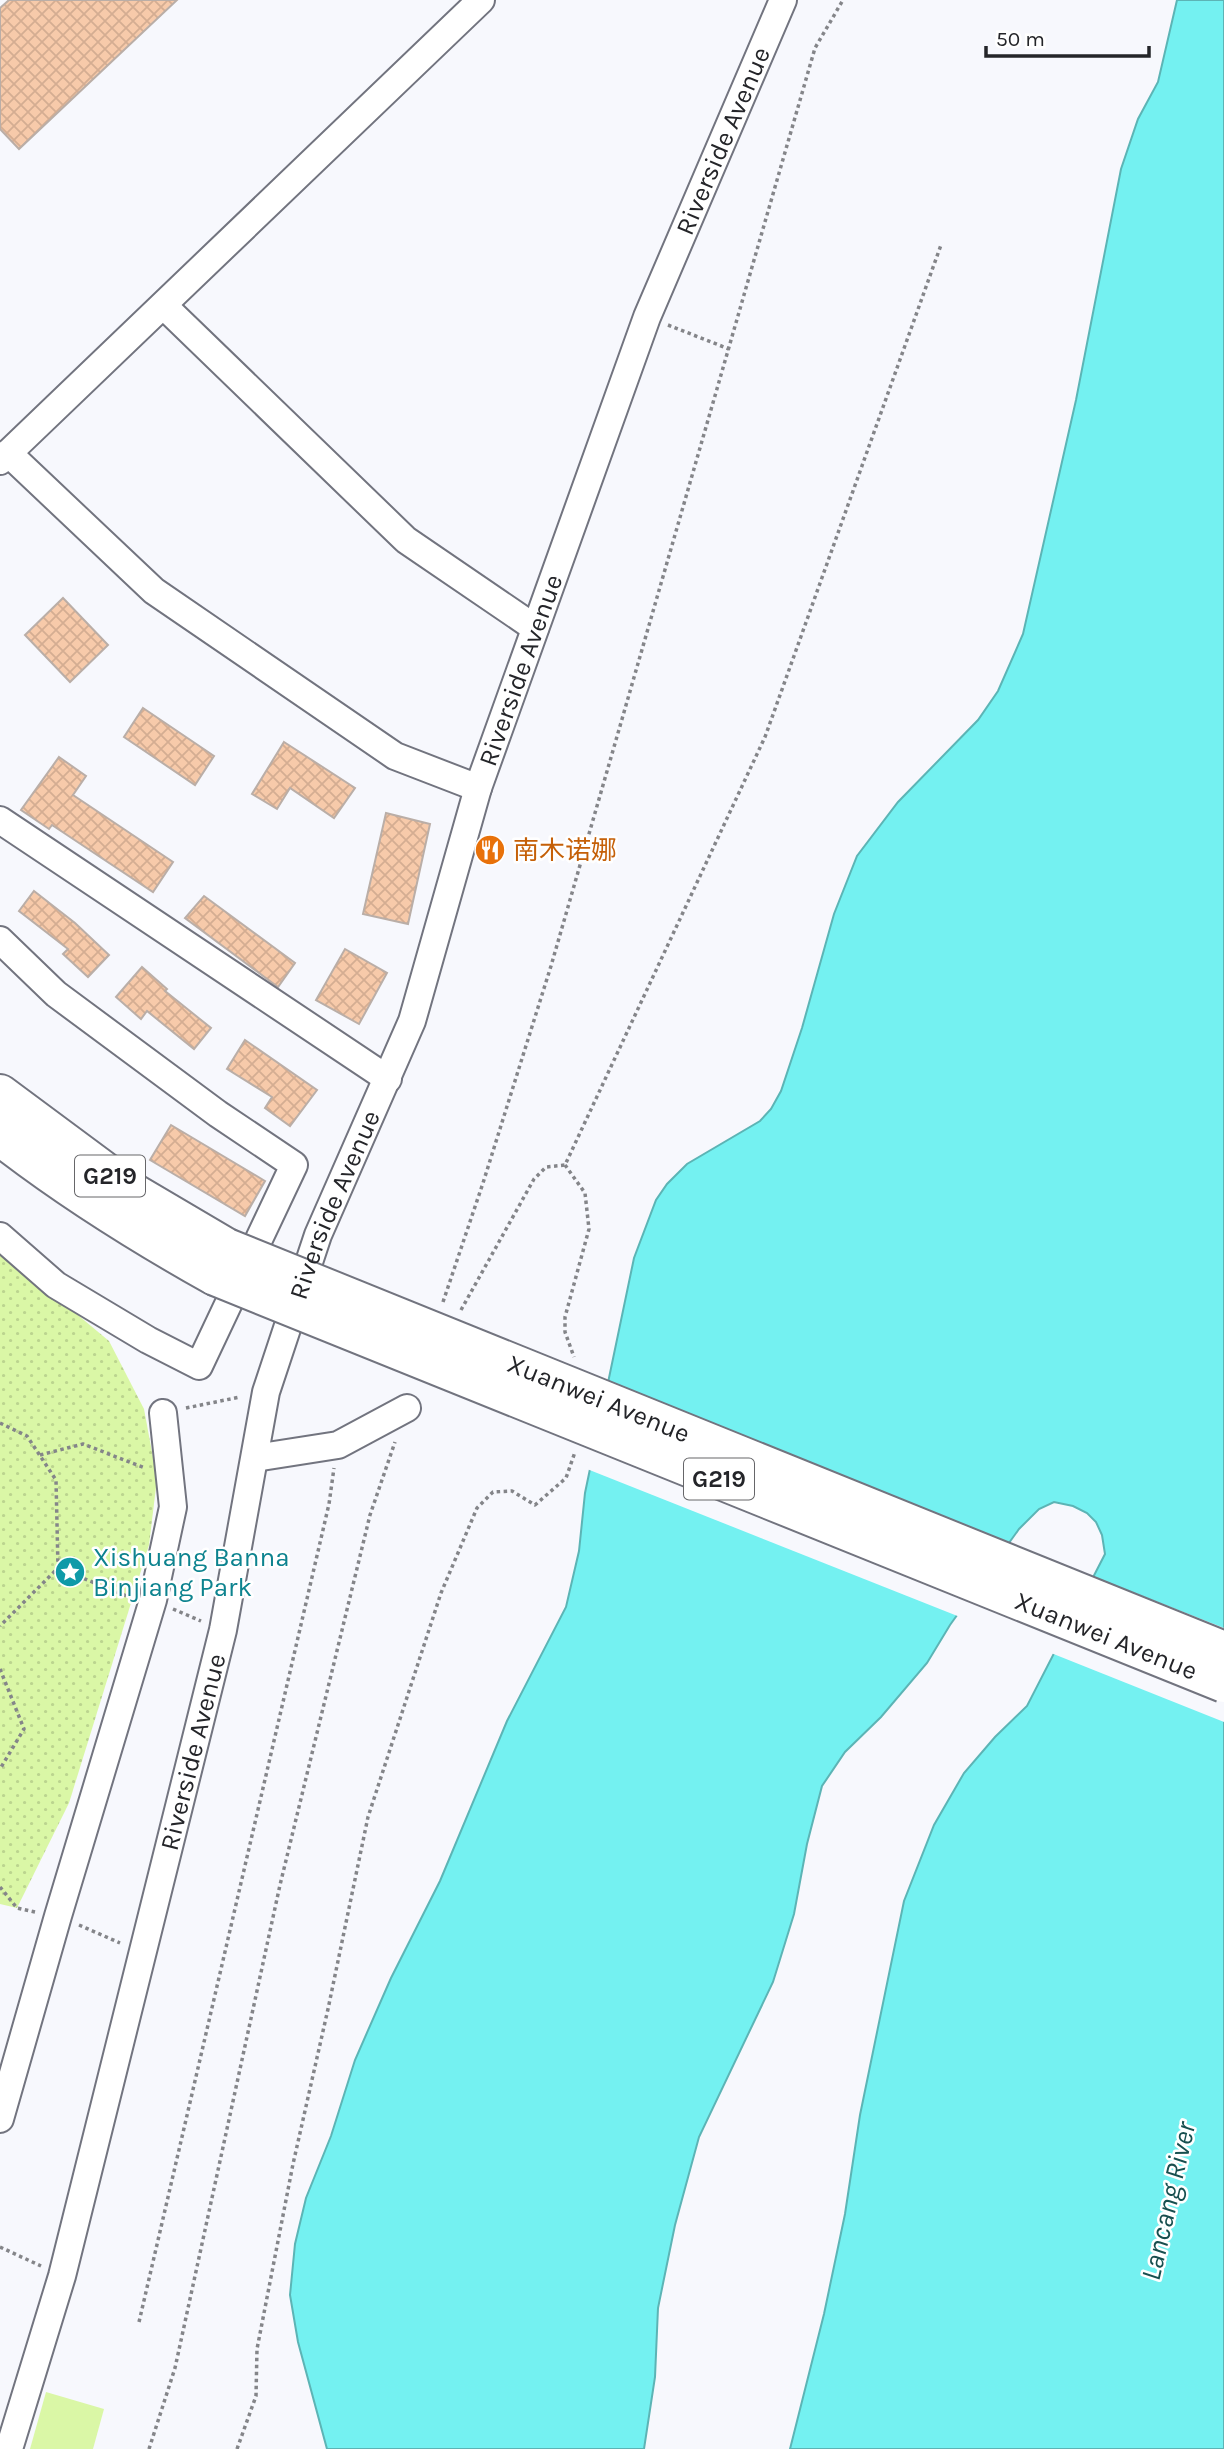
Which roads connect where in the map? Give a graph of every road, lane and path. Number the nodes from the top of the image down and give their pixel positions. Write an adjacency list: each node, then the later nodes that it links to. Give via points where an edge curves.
1 (481, 0): 5 (street)
2 (783, 0): 6 (street, Riverside Avenue)
3 (842, 0): 7 (path, via 815,48)
4 (941, 245): 16 (path, via 765,737)
5 (164, 306): 8 (street); 9 (street, via 406,540)
6 (647, 317): 7 (path); 9 (street, Riverside Avenue)
7 (729, 349): 19 (path, via 551,966)
8 (4, 457): 10 (street, via 155,591 395,756)
9 (535, 628): 10 (street, Riverside Avenue)
10 (478, 788): 13 (street, Riverside Avenue, via 412,1021)
11 (0, 820): 13 (street)
12 (0, 940): 17 (street, via 55,994 294,1165 199,1366 56,1285)
13 (388, 1079): 22 (street, Riverside Avenue, via 318,1235)
14 (0, 1094): 18 (highway, Xuanwei Avenue / G219)
15 (0, 1136): 18 (highway, Xuanwei Avenue / G219, via 134,1230)
16 (565, 1165): 20 (path, via 546,1167 534,1179); 21 (path, via 585,1194 589,1229 565,1317 565,1332)
17 (0, 1236)
18 (221, 1262): 35 (highway, Xuanwei Avenue / G219, bridge); 37 (highway, Xuanwei Avenue / G219, bridge)
19 (443, 1302)
20 (460, 1311)
21 (577, 1366)
22 (266, 1392): 24 (path); 29 (street, Riverside Avenue)
23 (407, 1408): 26 (street); 48 (path, via 370,1515 280,1885 175,2368)
24 (163, 1413): 30 (street)
25 (0, 1423): 28 (path, via 27,1436)
26 (338, 1445): 29 (street); 46 (path, via 329,1504)
27 (575, 1452): 49 (path, via 566,1478 535,1505 512,1491 494,1492 477,1508 441,1593 369,1817 287,2190 257,2349 256,2396)
28 (40, 1455): 30 (path, via 83,1444); 31 (path, via 56,1480)
29 (255, 1458): 34 (street, Riverside Avenue)
30 (169, 1478): 32 (street, via 173,1507)
31 (58, 1567): 32 (path, via 132,1599); 33 (path)
32 (153, 1600): 34 (path); 40 (street)
33 (0, 1626)
34 (223, 1630): 41 (street, Riverside Avenue)
35 (1224, 1651)
36 (0, 1668): 38 (path, via 24,1730)
37 (1224, 1683)
38 (0, 1769)
39 (0, 1887): 40 (path, via 17,1908)
40 (58, 1916): 41 (path); 42 (street)
41 (141, 1952): 45 (street, Riverside Avenue)
42 (8, 2065): 43 (street)
43 (0, 2119)
44 (0, 2247): 45 (path)
45 (62, 2276): 47 (street, Riverside Avenue)
46 (139, 2322)
47 (9, 2449)
48 (149, 2449)
49 (237, 2449)

